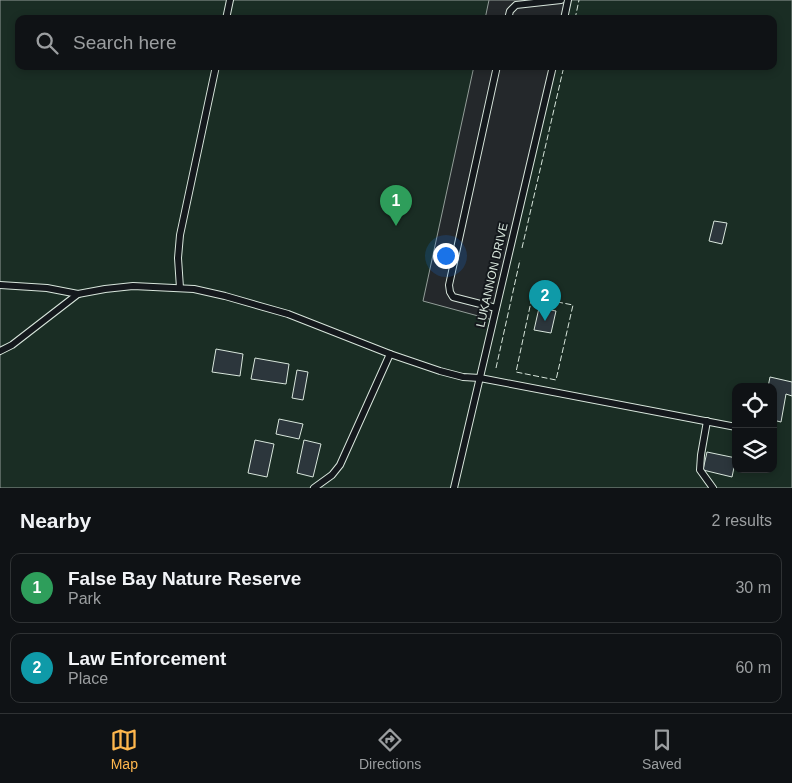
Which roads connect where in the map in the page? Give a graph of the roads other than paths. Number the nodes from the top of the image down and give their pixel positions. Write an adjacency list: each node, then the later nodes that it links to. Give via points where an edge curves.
1 (230, 0): 4 (lane)
2 (561, 0): 5 (lane, via 516,5)
3 (568, 0): 6 (lane)
4 (227, 15)
5 (509, 15)
6 (565, 15)
7 (215, 70): 11 (lane, via 180,234)
8 (496, 70): 13 (lane, via 449,285 453,297)
9 (552, 70): 13 (lane, LUKANNON DRIVE)
10 (0, 285): 12 (lane)
11 (180, 288): 12 (lane, via 133,286); 15 (lane, via 225,296 288,314)
12 (78, 294): 14 (lane)
13 (496, 308): 16 (lane, LUKANNON DRIVE)
14 (0, 351)
15 (390, 354): 16 (lane, via 451,374); 19 (lane, via 340,465)
16 (480, 378): 17 (lane); 20 (lane, LUKANNON DRIVE)
17 (707, 421): 18 (lane); 21 (lane, via 700,470)
18 (732, 426)
19 (314, 488)
20 (454, 488)
21 (713, 488)

